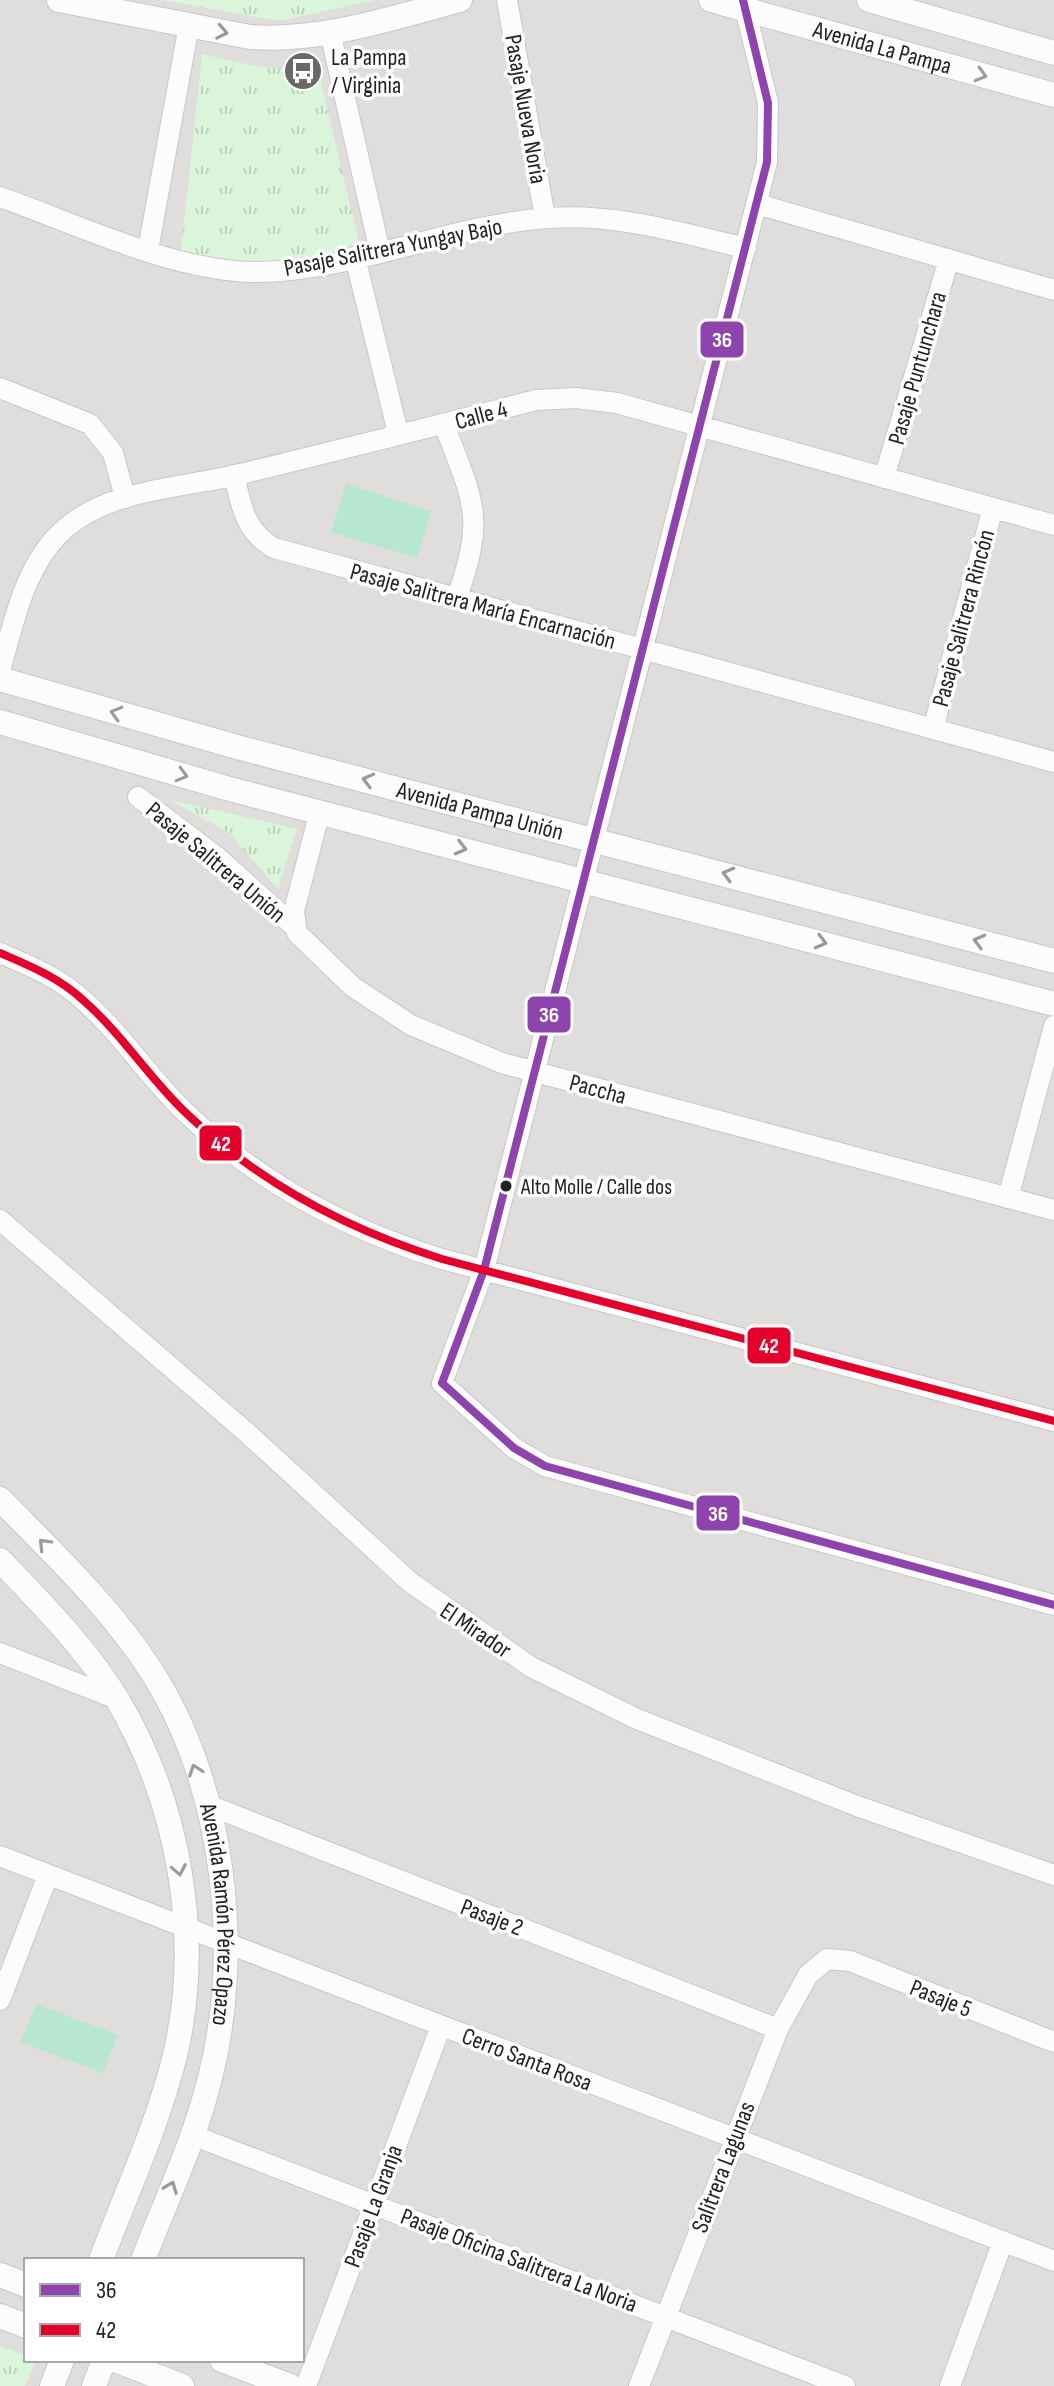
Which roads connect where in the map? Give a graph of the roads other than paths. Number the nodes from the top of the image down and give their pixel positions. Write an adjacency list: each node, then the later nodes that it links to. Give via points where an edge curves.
1 (59, 0): 6 (street)
2 (460, 0): 7 (street)
3 (507, 0): 16 (street, Pasaje Nueva Noria)
4 (711, 0): 8 (street, Avenida La Pampa)
5 (869, 0): 9 (street, Avenida La Pampa)
6 (86, 3): 10 (street)
7 (437, 3): 11 (street)
8 (744, 4): 13 (street, Avenida La Pampa, one-way to 13); 15 (street, via 770,122)
9 (913, 6): 12 (street, Avenida La Pampa)
10 (189, 25): 11 (street, one-way to 11, via 276,39); 18 (street)
11 (330, 32): 19 (street)
12 (1054, 53)
13 (1054, 95)
14 (0, 197): 18 (street, Pasaje Salitrera Yungay Bajo)
15 (757, 204): 17 (street); 21 (street)
16 (545, 218): 17 (street, Pasaje Salitrera Yungay Bajo, via 625,221); 19 (street, Pasaje Salitrera Yungay Bajo)
17 (746, 248): 25 (street)
18 (148, 250): 20 (street, Pasaje Salitrera Yungay Bajo, via 200,266 254,272)
19 (380, 252): 20 (street, Pasaje Salitrera Yungay Bajo)
20 (355, 257): 26 (street)
21 (949, 259): 22 (street); 28 (street, Pasaje Puntunchara)
22 (1054, 290)
23 (0, 388): 29 (street, via 90,424 113,453)
24 (444, 424): 25 (street, Calle 4, via 536,400 576,398 617,403); 26 (street, Calle 4); 32 (street, via 476,521 473,552)
25 (700, 426): 28 (street, Calle 4); 33 (street)
26 (398, 433): 27 (street, Calle 4)
27 (234, 475): 29 (street, Calle 4); 32 (street, Pasaje Salitrera María Encarnación, via 245,520 274,548)
28 (884, 478): 30 (street, Calle 4)
29 (125, 498): 34 (street, Calle 4, via 76,521 47,548 25,586)
30 (993, 508): 31 (street, Calle 4); 37 (street, Pasaje Salitrera Rincón)
31 (1054, 525)
32 (457, 597): 33 (street, Pasaje Salitrera María Encarnación)
33 (643, 649): 37 (street, Pasaje Salitrera María Encarnación); 41 (street)
34 (0, 670)
35 (0, 679): 41 (street, Avenida Pampa Unión, one-way to 35, via 237,747)
36 (0, 722): 40 (street, Avenida Pampa Unión, one-way to 40)
37 (933, 729): 38 (street, Pasaje Salitrera María Encarnación)
38 (1054, 762)
39 (138, 797): 43 (street, Pasaje Salitrera Unión, via 217,857)
40 (320, 811): 42 (street, Avenida Pampa Unión, one-way to 42); 43 (street, via 294,911)
41 (594, 838): 42 (street); 45 (street, Avenida Pampa Unión, one-way to 41)
42 (584, 879): 46 (street, Avenida Pampa Unión, one-way to 46); 48 (street)
43 (295, 927): 48 (street, Paccha, via 326,964 401,1019 471,1052)
44 (0, 953): 52 (street, via 49,975 84,1001 186,1113 286,1190 374,1236)
45 (1054, 961)
46 (1054, 1004)
47 (1054, 1026): 49 (street)
48 (534, 1072): 49 (street, Paccha); 52 (street)
49 (1008, 1198): 50 (street, Paccha)
50 (1054, 1210)
51 (0, 1220): 62 (street, El Mirador, via 410,1582 531,1667 637,1719 857,1806)
52 (484, 1270): 53 (street); 56 (street, via 442,1383 514,1448 545,1466)
53 (1054, 1421)
54 (0, 1499): 59 (street, Avenida Ramón Pérez Opazo, one-way to 54, via 184,1738 153,1675 88,1589)
55 (0, 1560): 58 (street, Avenida Ramón Pérez Opazo)
56 (1054, 1605)
57 (0, 1653): 58 (street)
58 (117, 1699): 63 (street, Avenida Ramón Pérez Opazo, one-way to 63, via 163,1804)
59 (206, 1804): 64 (street, Avenida Ramón Pérez Opazo, via 220,1876); 68 (street, Pasaje 2)
60 (0, 1856): 61 (street, Cerro Santa Rosa)
61 (48, 1875): 63 (street, Cerro Santa Rosa); 66 (street)
62 (1054, 1875)
63 (187, 1928): 64 (street, Cerro Santa Rosa); 74 (street, Avenida Ramón Pérez Opazo, via 185,1992 175,2054)
64 (224, 1943): 67 (street, Cerro Santa Rosa); 70 (street, Avenida Ramón Pérez Opazo, via 216,2051)
65 (827, 1959): 68 (street, Salitrera Lagunas, via 808,1975); 69 (street, Pasaje 5, via 850,1961)
66 (0, 2000)
67 (441, 2026): 71 (street, Cerro Santa Rosa); 72 (street, Pasaje La Granja)
68 (778, 2029): 71 (street, Salitrera Lagunas)
69 (1054, 2042)
70 (192, 2135): 72 (street, Pasaje Oficina Salitrera La Noria); 75 (street, Avenida Ramón Pérez Opazo, one-way to 70)
71 (734, 2138): 73 (street, Cerro Santa Rosa); 80 (street, Salitrera Lagunas)
72 (374, 2205): 80 (street, Pasaje Oficina Salitrera La Noria); 90 (street, Pasaje La Granja)
73 (1003, 2241): 76 (street, Cerro Santa Rosa); 93 (street)
74 (102, 2258)
75 (144, 2258)
76 (1054, 2261)
77 (0, 2275): 78 (street)
78 (24, 2284)
79 (0, 2316): 81 (street)
80 (665, 2317): 91 (street, Salitrera Lagunas); 92 (street, Pasaje Oficina Salitrera La Noria)
81 (24, 2325)
82 (61, 2362): 86 (street)
83 (103, 2362): 87 (street)
84 (120, 2362): 88 (street)
85 (227, 2362): 89 (street)
86 (52, 2386)
87 (94, 2386)
88 (182, 2386)
89 (290, 2386)
90 (306, 2386)
91 (639, 2386)
92 (845, 2386)
93 (950, 2386)

